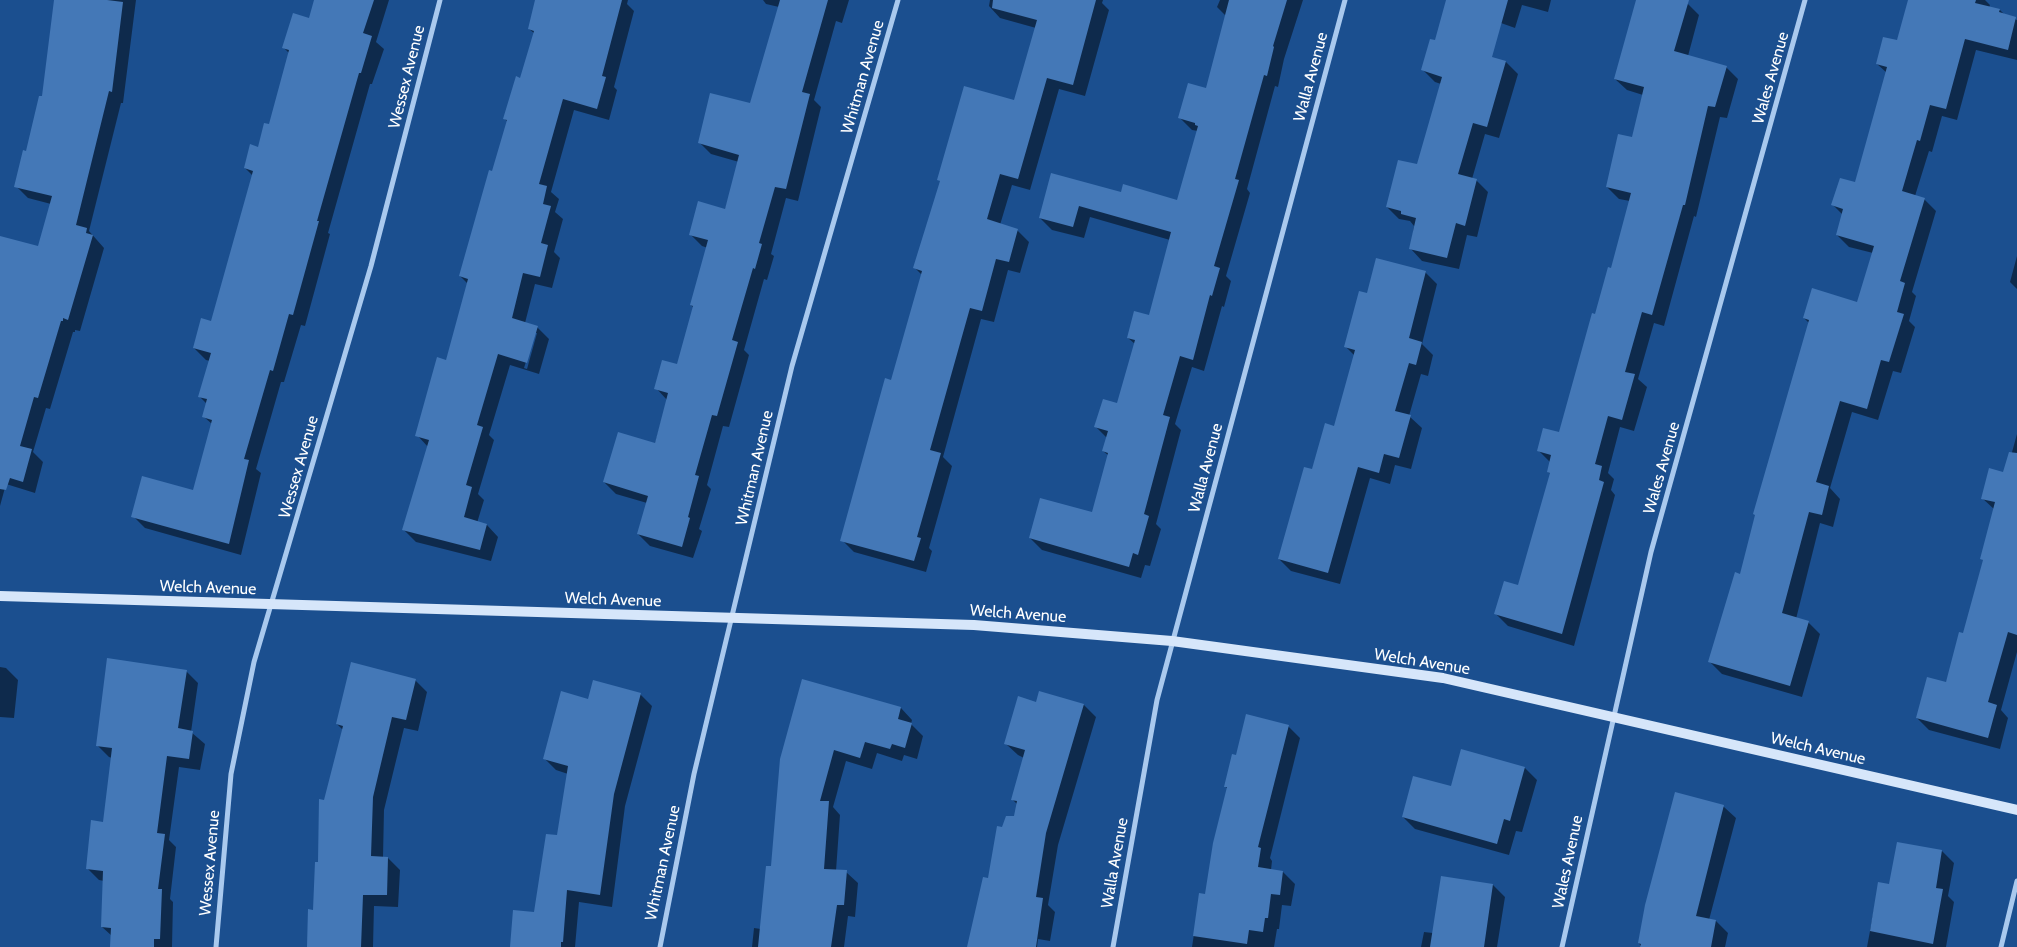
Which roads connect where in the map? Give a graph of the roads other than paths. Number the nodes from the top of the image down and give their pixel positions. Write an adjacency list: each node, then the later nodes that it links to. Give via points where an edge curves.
1 (440, 0): 6 (street, Wessex Avenue, via 371,266)
2 (898, 0): 7 (street, Whitman Avenue, via 792,366)
3 (1345, 0): 8 (street, Walla Avenue)
4 (1805, 0): 9 (street, Wales Avenue, via 1651,552)
5 (0, 596): 6 (street, Welch Avenue)
6 (271, 605): 7 (street, Welch Avenue); 12 (street, Wessex Avenue, via 254,662 230,774)
7 (732, 618): 8 (street, Welch Avenue, via 974,625); 13 (street, Whitman Avenue, via 694,774)
8 (1172, 642): 9 (street, Welch Avenue, via 1443,678); 14 (street, Walla Avenue, via 1158,700)
9 (1613, 717): 10 (street, Welch Avenue); 15 (street, Wales Avenue)
10 (2017, 810)
11 (2017, 881): 16 (street)
12 (216, 947)
13 (660, 947)
14 (1113, 947)
15 (1562, 947)
16 (2001, 947)

